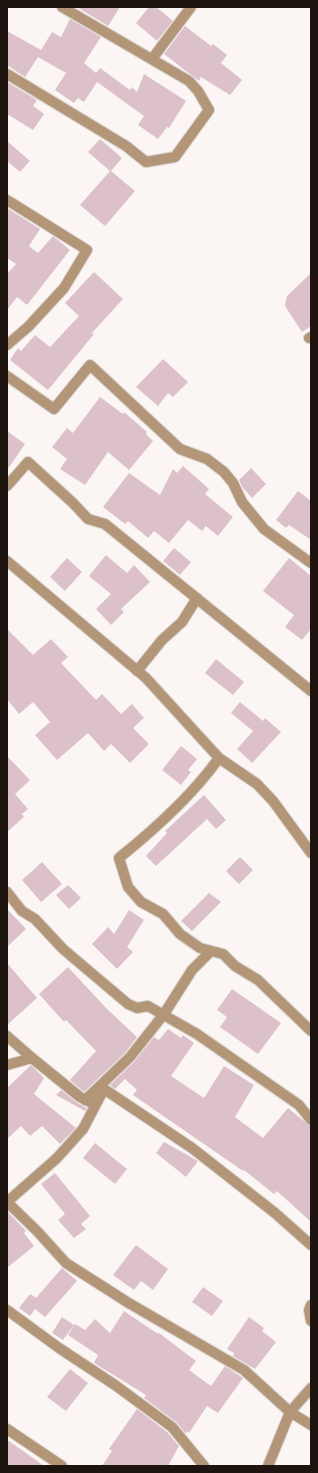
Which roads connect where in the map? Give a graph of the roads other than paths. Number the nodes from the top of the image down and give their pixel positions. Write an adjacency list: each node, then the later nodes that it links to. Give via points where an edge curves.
1 (62, 7): 3 (street)
2 (191, 7): 3 (street)
3 (152, 59): 4 (street, via 189,81 209,110 175,157 146,162 126,146)
4 (7, 74)
5 (7, 200): 6 (street, via 87,250 64,288 28,327)
6 (7, 345)
7 (7, 376): 10 (street, via 54,409 90,365 180,449 207,459 224,472 233,483 242,502 264,530)
8 (7, 486): 11 (street, via 28,462 88,519 105,524)
9 (7, 561): 12 (street)
10 (311, 563)
11 (197, 598): 12 (street, via 182,622 162,640); 13 (street)
12 (137, 671): 14 (street)
13 (311, 691)
14 (219, 758): 15 (street, via 257,784 273,801); 17 (street, via 159,824 119,858 128,887 141,902 163,914 180,934)
15 (311, 853)
16 (7, 892): 18 (street, via 22,911 35,919 63,949 128,1004 138,1008 148,1006)
17 (210, 952): 18 (street, via 192,970); 19 (street, via 223,954 235,966 258,980)
18 (164, 1014): 24 (street, via 130,1057); 25 (street, via 299,1105)
19 (311, 1030)
20 (7, 1036): 21 (street)
21 (32, 1058): 22 (street); 24 (street)
22 (7, 1066)
23 (104, 1089): 24 (street, via 92,1103); 26 (street, via 83,1129 57,1158); 27 (street, via 192,1148 275,1213)
24 (85, 1100)
25 (311, 1120)
26 (7, 1202): 32 (street, via 66,1263 244,1370)
27 (311, 1245)
28 (311, 1305): 30 (street)
29 (7, 1310): 36 (street, via 172,1427)
30 (311, 1321)
31 (311, 1388): 32 (street)
32 (290, 1412): 33 (street); 37 (street)
33 (311, 1425)
34 (7, 1429): 35 (street)
35 (62, 1466)
36 (204, 1466)
37 (268, 1466)

